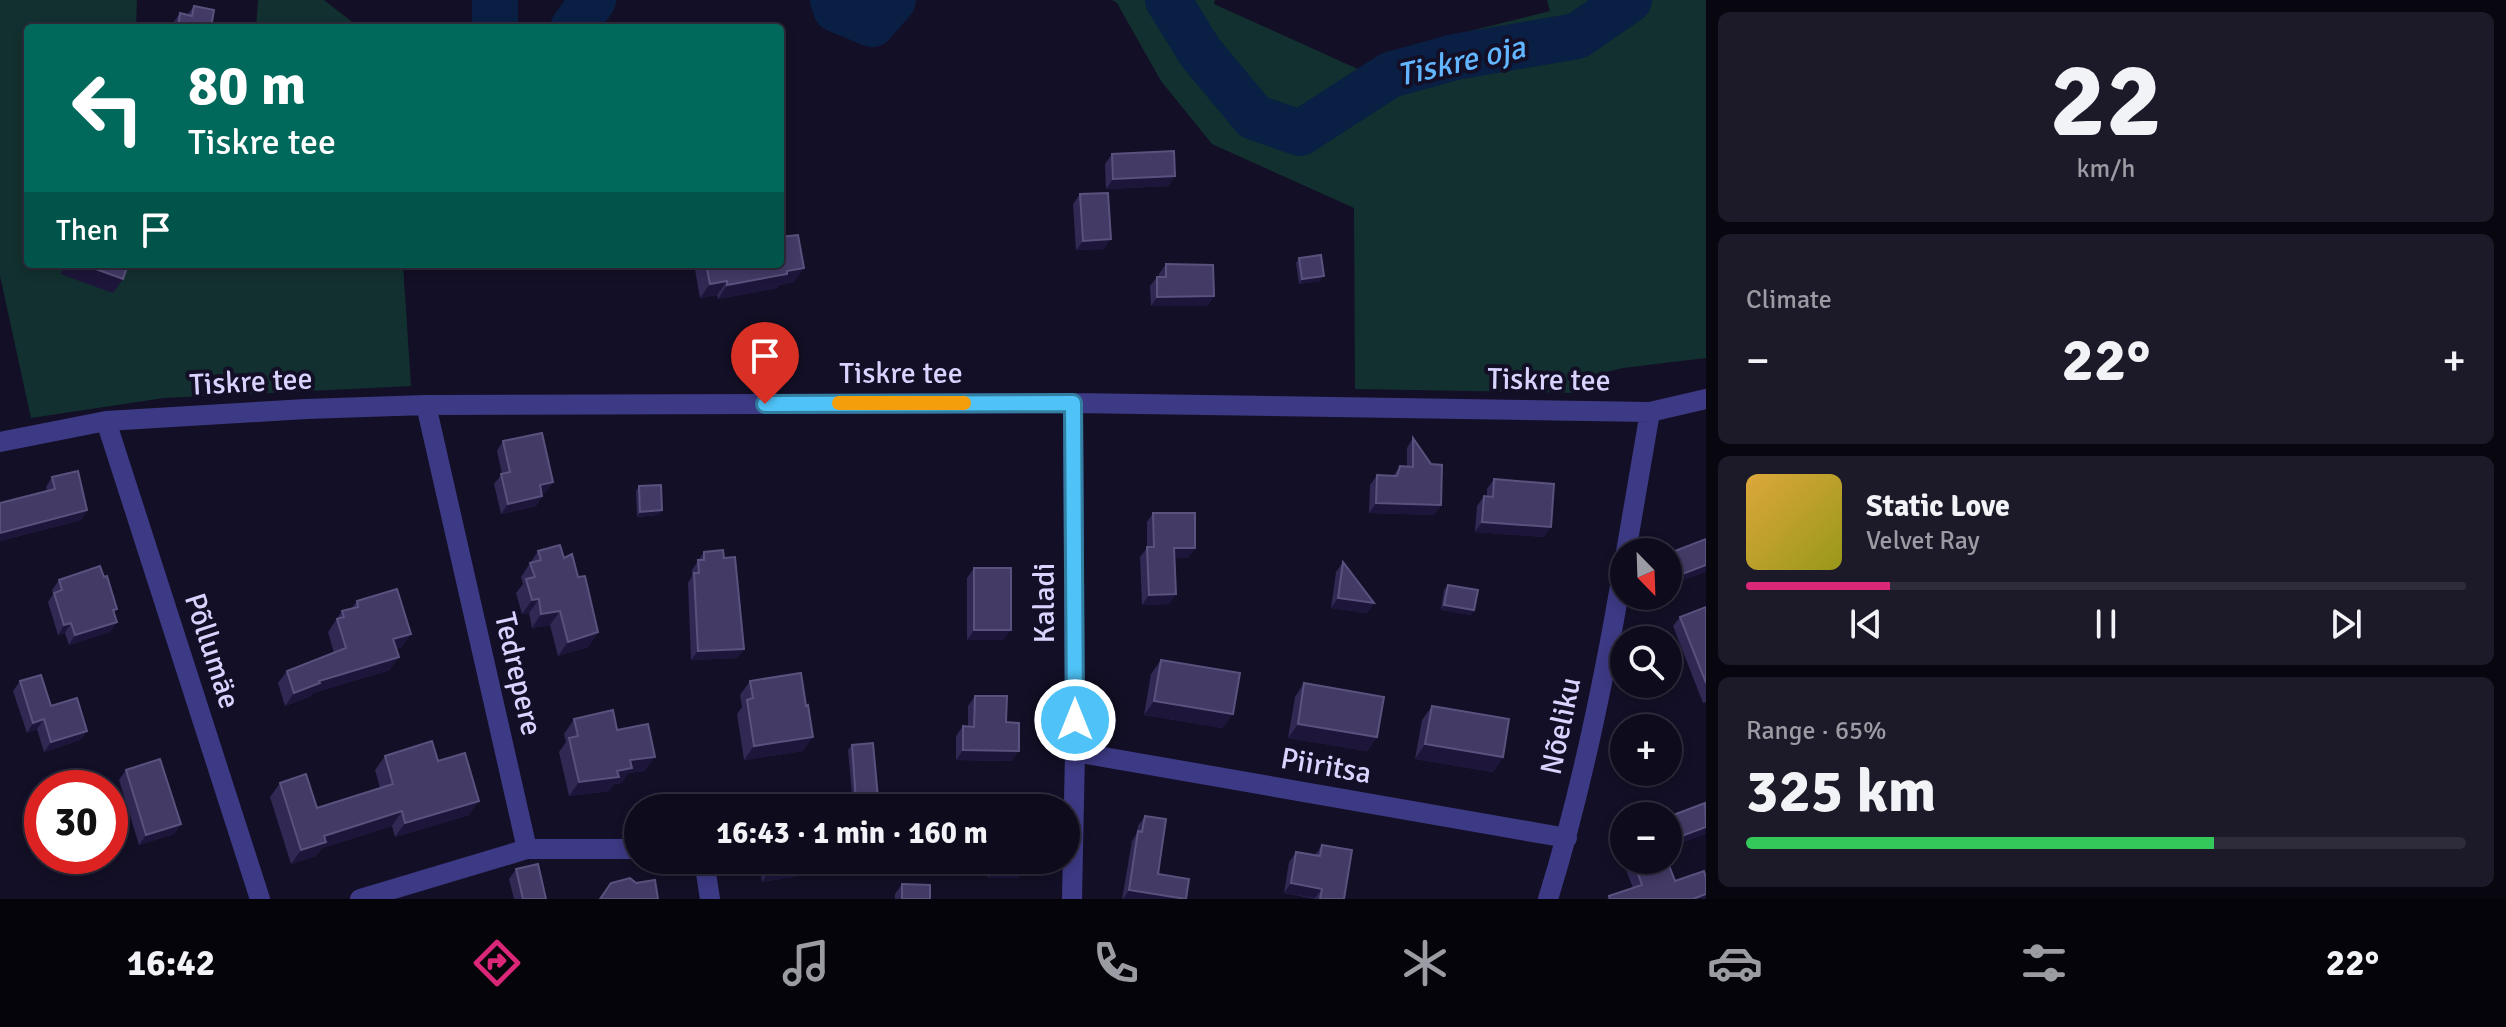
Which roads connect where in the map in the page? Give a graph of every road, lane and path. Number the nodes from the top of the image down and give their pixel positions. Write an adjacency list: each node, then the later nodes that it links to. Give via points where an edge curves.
1 (1706, 399): 4 (street, Tiskre tee)
2 (1073, 403): 3 (street, Tiskre tee); 4 (street, Tiskre tee); 9 (street, Kaladi)
3 (426, 405): 5 (street, Tiskre tee); 11 (street, Tedrepere)
4 (1650, 412): 7 (street)
5 (106, 421): 6 (street, Tiskre tee); 14 (street, Põllumäe)
6 (0, 442)
7 (1628, 538)
8 (1616, 610): 10 (street, Nõeliku)
9 (1075, 752): 10 (street, Piiritsa); 17 (street, Kaladi)
10 (1567, 838): 18 (street, Nõeliku)
11 (527, 849): 12 (street); 15 (street)
12 (624, 849)
13 (706, 874): 16 (street)
14 (260, 899)
15 (360, 899)
16 (710, 899)
17 (1072, 899)
18 (1548, 899)

